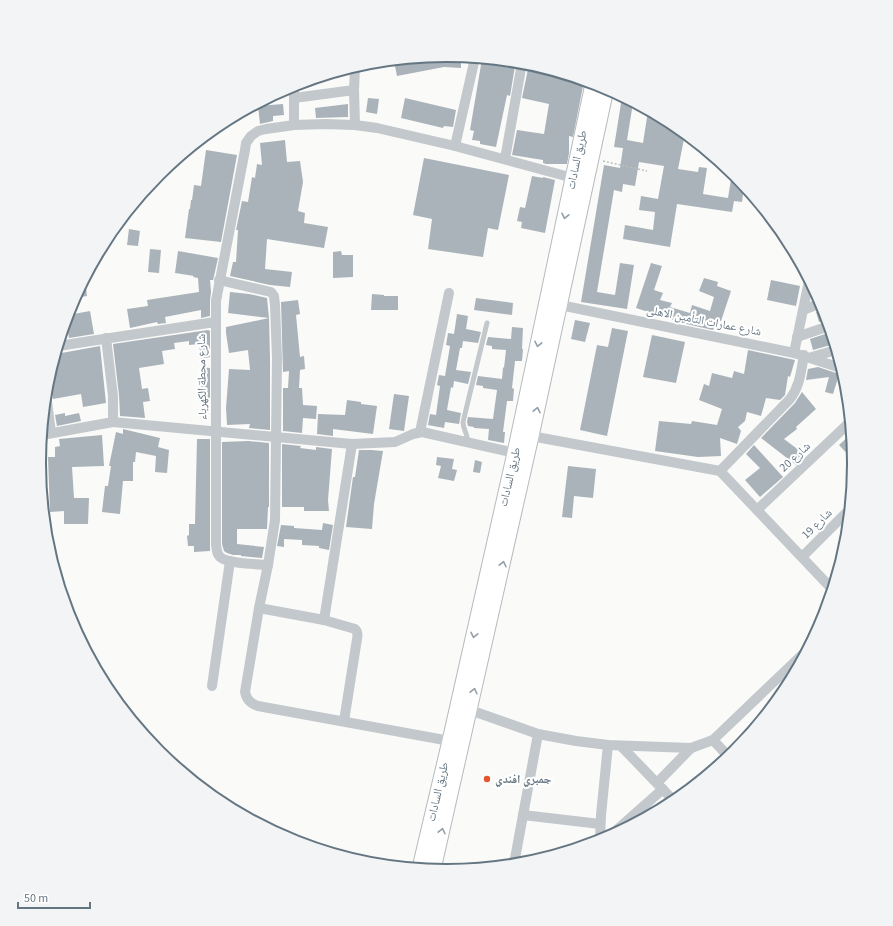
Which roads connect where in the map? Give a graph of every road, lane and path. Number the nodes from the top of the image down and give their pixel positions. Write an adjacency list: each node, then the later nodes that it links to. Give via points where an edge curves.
1 (474, 63): 11 (street)
2 (521, 69): 13 (street)
3 (355, 73): 5 (street)
4 (301, 90): 5 (street)
5 (354, 90): 10 (street)
6 (592, 90): 15 (main road, طريق السادات)
7 (292, 93): 9 (street)
8 (605, 95): 12 (main road, طريق السادات)
9 (294, 125): 10 (street, شارع محطة الكهرباء); 16 (street, شارع محطة الكهرباء, via 258,131 246,143)
10 (355, 126): 11 (street, شارع محطة الكهرباء, via 377,128)
11 (455, 146): 13 (street, شارع محطة الكهرباء)
12 (591, 158): 14 (path); 19 (main road, طريق السادات)
13 (505, 159): 15 (street, شارع محطة الكهرباء)
14 (647, 171)
15 (573, 178): 41 (main road, طريق السادات, one-way to 41)
16 (220, 280): 22 (street, شارع محطة الكهرباء); 38 (street, via 271,292 274,296 277,358)
17 (807, 289): 21 (street)
18 (449, 293): 35 (street)
19 (560, 305): 29 (street, شارع عمارات التأمين الاهلى); 37 (main road, طريق السادات, one-way to 19)
20 (815, 305): 21 (street)
21 (803, 310): 25 (street)
22 (215, 322): 26 (street); 34 (street, شارع محطة الكهرباء)
23 (487, 323): 39 (lane, via 463,422 468,437)
24 (824, 328): 25 (street)
25 (797, 337): 29 (street)
26 (106, 338): 27 (street); 32 (street, via 113,396)
27 (64, 345)
28 (831, 351): 30 (street)
29 (794, 353): 30 (street, شارع عمارات التأمين الاهلى)
30 (808, 356): 31 (street, شارع عمارات التأمين الاهلى); 42 (street, via 796,392)
31 (834, 365)
32 (113, 422): 34 (street); 36 (street)
33 (845, 427): 43 (street, شارع 20)
34 (216, 432): 38 (street); 46 (street, شارع محطة الكهرباء, via 216,545 221,558)
35 (420, 432): 39 (street); 40 (street, via 395,442)
36 (47, 434)
37 (532, 436): 42 (street); 49 (main road, طريق السادات, one-way to 37)
38 (276, 438): 40 (street); 47 (street, via 274,520)
39 (467, 443): 41 (street)
40 (352, 444): 51 (street)
41 (515, 453): 49 (main road, طريق السادات)
42 (720, 471): 43 (street)
43 (757, 510): 45 (street)
44 (844, 515): 45 (street, شارع 19)
45 (802, 557): 48 (street)
46 (230, 561): 47 (street); 53 (street)
47 (268, 565): 50 (street)
48 (828, 584)
49 (486, 607): 54 (main road, طريق السادات, one-way to 49); 57 (main road, طريق السادات, one-way to 57)
50 (259, 608): 51 (street); 55 (street, via 245,692 247,699 258,706)
51 (324, 620): 55 (street, via 355,629 358,634)
52 (792, 664): 58 (street)
53 (212, 686)
54 (470, 710): 56 (street); 71 (main road, طريق السادات, one-way to 54)
55 (344, 721): 57 (street)
56 (538, 734): 59 (street); 65 (street)
57 (450, 740): 70 (main road, طريق السادات)
58 (713, 740): 61 (street); 62 (street)
59 (608, 745): 60 (street); 67 (street)
60 (621, 746): 61 (street); 63 (street)
61 (691, 748): 63 (street)
62 (724, 752)
63 (660, 786): 64 (street); 66 (street)
64 (669, 796)
65 (523, 815): 67 (street); 69 (street)
66 (624, 822)
67 (600, 824): 68 (street)
68 (600, 833)
69 (515, 858)
70 (421, 863)
71 (434, 864)

